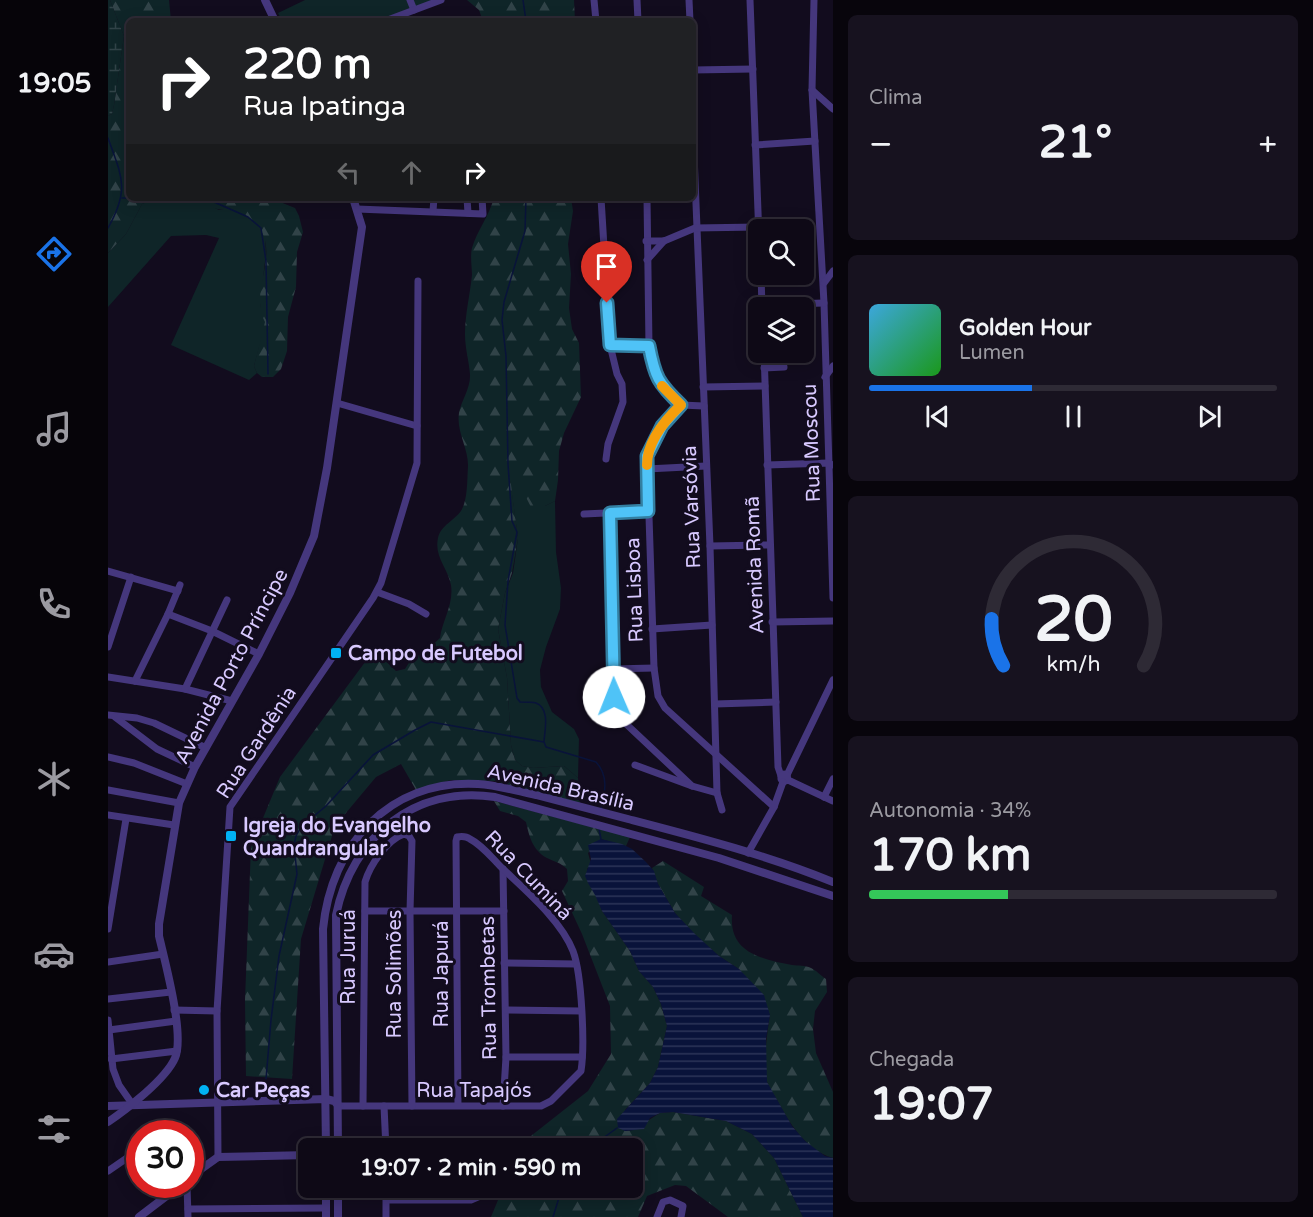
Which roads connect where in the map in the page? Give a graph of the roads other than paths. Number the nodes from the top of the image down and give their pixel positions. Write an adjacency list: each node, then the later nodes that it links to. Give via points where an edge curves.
1 (265, 0): 10 (street)
2 (410, 0): 9 (street)
3 (441, 0): 9 (street)
4 (594, 0): 12 (street)
5 (637, 0): 13 (street)
6 (689, 0): 14 (street)
7 (750, 0): 15 (street)
8 (814, 0): 17 (street, Rua Moscou)
9 (414, 10): 11 (street)
10 (274, 18)
11 (393, 18)
12 (596, 18)
13 (638, 18)
14 (690, 18)
15 (753, 69): 16 (street); 20 (street)
16 (696, 70)
17 (812, 90): 18 (street); 19 (street, Rua Moscou)
18 (833, 109)
19 (815, 141): 20 (street); 39 (street, Rua Moscou)
20 (755, 145): 31 (street)
21 (354, 201): 28 (street, Avenida Porto Príncipe)
22 (434, 201): 29 (street)
23 (467, 201): 30 (street)
24 (482, 201): 30 (street, via 483,214)
25 (602, 201): 42 (street)
26 (647, 201): 34 (street)
27 (695, 201): 33 (street, Rua Varsóvia)
28 (357, 209): 29 (street); 51 (street, Avenida Porto Príncipe, via 362,227)
29 (434, 211): 30 (street)
30 (468, 213)
31 (758, 219)
32 (748, 226): 33 (street)
33 (696, 228): 35 (street); 50 (street, Rua Varsóvia)
34 (646, 241): 35 (street); 36 (street)
35 (664, 241): 36 (street)
36 (647, 260): 43 (street)
37 (833, 271): 39 (street)
38 (418, 281): 54 (street)
39 (824, 284): 40 (street, Rua Moscou)
40 (825, 303): 41 (street); 48 (street, Rua Moscou)
41 (814, 304)
42 (610, 345): 43 (street); 55 (street, via 622,384 623,402)
43 (649, 346): 52 (street, via 655,374)
44 (764, 363): 47 (street, Avenida Romã)
45 (833, 366): 48 (street)
46 (784, 367): 47 (street)
47 (764, 368): 49 (street, Avenida Romã)
48 (825, 377): 56 (street, Rua Moscou)
49 (765, 386): 50 (street); 57 (street, Avenida Romã)
50 (703, 387): 53 (street, Rua Varsóvia)
51 (337, 403): 54 (street); 78 (street, Avenida Porto Príncipe, via 314,536)
52 (681, 405): 53 (street); 59 (street, Rua Lisboa, via 653,440)
53 (704, 406): 58 (street, Rua Varsóvia)
54 (417, 426): 67 (street, Rua Gardênia, via 417,463)
55 (606, 459)
56 (830, 464): 57 (street); 68 (street, Rua Moscou)
57 (767, 465): 63 (street, Avenida Romã)
58 (706, 466): 59 (street); 64 (street, Rua Varsóvia)
59 (647, 469): 60 (street, Rua Lisboa)
60 (648, 511): 61 (street); 75 (street, Rua Lisboa)
61 (610, 513): 62 (street); 80 (street)
62 (584, 514)
63 (769, 545): 64 (street); 73 (street, Avenida Romã)
64 (710, 546): 74 (street, Rua Varsóvia)
65 (108, 571): 66 (street)
66 (131, 577): 70 (street, via 179,588); 77 (street)
67 (377, 592): 71 (street); 129 (street, Rua Gardênia, via 230,807)
68 (833, 598)
69 (227, 600): 76 (street)
70 (168, 614): 76 (street); 83 (street)
71 (426, 614)
72 (833, 621): 73 (street)
73 (772, 622): 86 (street, Avenida Romã)
74 (712, 625): 75 (street); 87 (street, Rua Varsóvia)
75 (652, 629): 79 (street, Rua Lisboa)
76 (213, 632): 78 (street); 84 (street)
77 (108, 647)
78 (259, 654): 85 (street, Avenida Porto Príncipe)
79 (654, 668): 80 (street); 90 (street, Rua Lisboa, via 660,701)
80 (613, 669): 97 (street, via 617,715)
81 (108, 677): 83 (street)
82 (833, 680): 94 (street)
83 (135, 681): 84 (street)
84 (185, 689): 85 (street)
85 (232, 701): 89 (street, Avenida Porto Príncipe)
86 (776, 702): 87 (street); 94 (street, Avenida Romã, via 778,766)
87 (715, 704): 90 (street, Rua Varsóvia)
88 (110, 715): 89 (street, via 154,723); 93 (street, via 157,749)
89 (206, 748): 93 (street, Avenida Porto Príncipe)
90 (716, 755): 99 (street, Rua Varsóvia); 103 (street, Rua Lisboa)
91 (108, 757): 96 (street)
92 (635, 765): 97 (street)
93 (195, 767): 96 (street, Avenida Porto Príncipe)
94 (785, 778): 100 (street); 103 (street)
95 (833, 779): 100 (street)
96 (187, 784): 102 (street, Avenida Porto Príncipe)
97 (692, 786): 99 (street)
98 (108, 790): 102 (street)
99 (717, 793): 104 (street, Rua Varsóvia)
100 (824, 797): 101 (street)
101 (833, 801)
102 (179, 803): 107 (street, Avenida Porto Príncipe)
103 (774, 807): 110 (street)
104 (722, 810)
105 (108, 815): 106 (street)
106 (126, 819): 107 (street); 120 (street)
107 (174, 825): 121 (street, Avenida Porto Príncipe, via 159,924)
108 (412, 841): 117 (street, Rua Juruá, via 407,835 398,836 384,850 365,882); 118 (street, Rua Solimões)
109 (456, 842): 111 (street, Rua Cuminá, via 461,836 473,840); 116 (street, Rua Japurá)
110 (748, 853): 112 (street, Avenida Brasília); 138 (street, Avenida Brasília, via 671,829 507,789 443,786 389,808 366,827 348,850 338,868 324,914)
111 (503, 869): 119 (street, Rua Trombetas); 124 (street, Rua Cuminá, via 561,931)
112 (818, 876): 113 (street); 114 (street, Avenida Brasília)
113 (833, 876)
114 (833, 882)
115 (833, 896): 142 (street, Avenida Brasília, via 719,858 495,797 463,795 412,809 372,839 352,870 339,901)
116 (458, 910): 118 (street); 119 (street); 146 (street, Rua Japurá)
117 (365, 911): 118 (street); 143 (street, Rua Juruá)
118 (410, 911): 145 (street, Rua Solimões)
119 (504, 911): 123 (street, Rua Trombetas)
120 (108, 929)
121 (164, 954): 122 (street); 125 (street, Avenida Porto Príncipe)
122 (108, 962)
123 (504, 963): 124 (street); 128 (street, Rua Trombetas)
124 (576, 964): 130 (street, Rua Cuminá)
125 (171, 992): 126 (street); 127 (street, Avenida Porto Príncipe)
126 (108, 999)
127 (174, 1010): 129 (street); 132 (street, Avenida Porto Príncipe)
128 (506, 1010): 130 (street); 135 (street, Rua Trombetas)
129 (217, 1011): 139 (street, Rua Gardênia)
130 (581, 1011): 136 (street, Rua Cuminá)
131 (108, 1020): 133 (street)
132 (176, 1021): 133 (street); 134 (street, Avenida Porto Príncipe)
133 (109, 1030): 137 (street)
134 (177, 1051): 137 (street); 140 (street, via 173,1062)
135 (506, 1057): 136 (street); 147 (street, Rua Trombetas)
136 (582, 1057): 147 (street, Rua Tapajós, via 580,1073 548,1103)
137 (111, 1059): 140 (street, via 119,1085)
138 (326, 1099): 139 (street); 142 (street); 149 (street, Avenida Brasília)
139 (218, 1102): 140 (street); 153 (street, Rua Gardênia)
140 (133, 1105): 141 (street); 148 (street)
141 (108, 1106)
142 (339, 1106): 143 (street, Rua Tapajós); 150 (street, Avenida Brasília)
143 (363, 1106): 144 (street, Rua Tapajós)
144 (384, 1106): 145 (street, Rua Tapajós); 151 (street)
145 (412, 1106): 146 (street, Rua Tapajós)
146 (458, 1106): 147 (street, Rua Tapajós)
147 (503, 1106)
148 (108, 1122)
149 (326, 1138)
150 (338, 1138)
151 (385, 1138)
152 (298, 1155): 153 (street)
153 (218, 1157): 155 (street)
154 (126, 1159): 156 (street)
155 (204, 1167)
156 (108, 1171)
157 (164, 1198): 166 (street)
158 (187, 1198): 163 (street)
159 (338, 1198): 168 (street)
160 (476, 1198): 161 (street)
161 (387, 1200): 169 (street)
162 (234, 1208): 163 (street); 164 (street); 167 (street)
163 (188, 1213)
164 (278, 1213): 165 (street)
165 (326, 1213)
166 (140, 1217)
167 (234, 1217)
168 (338, 1217)
169 (386, 1217)
170 (657, 1217): 171 (street, via 661,1204 668,1200 683,1206)
171 (681, 1217)

